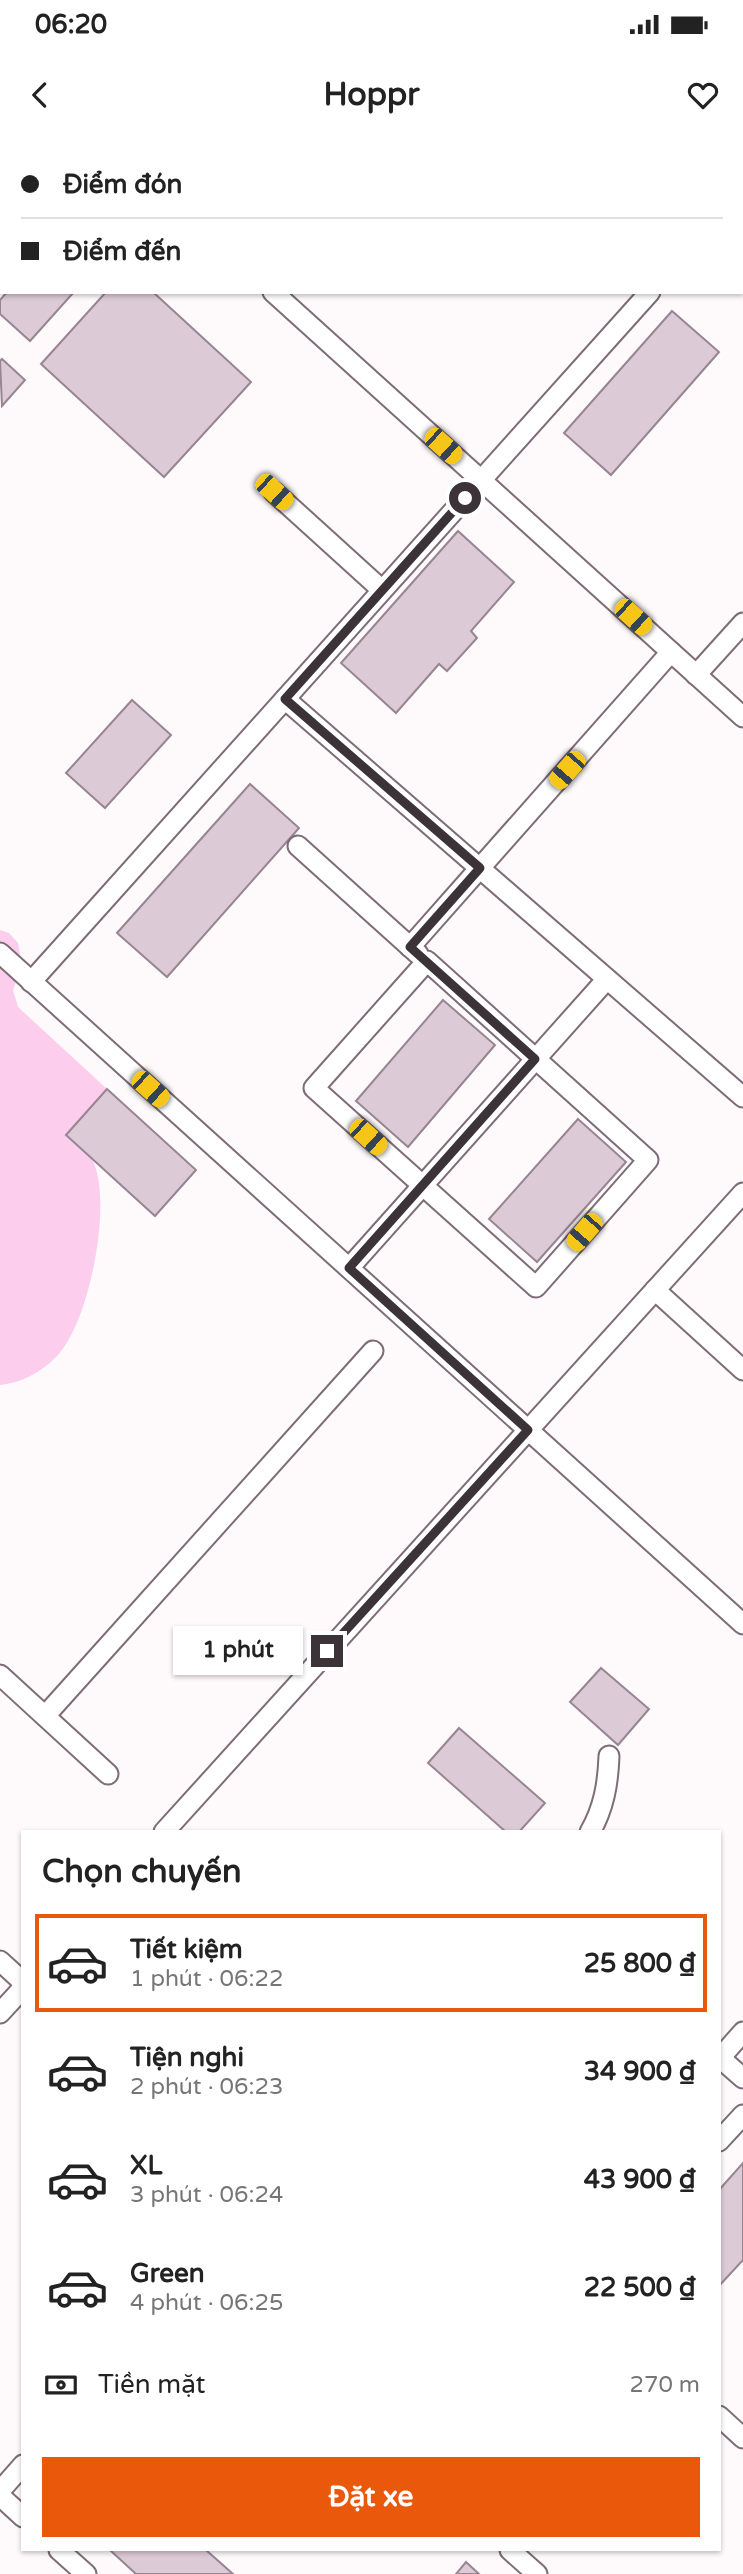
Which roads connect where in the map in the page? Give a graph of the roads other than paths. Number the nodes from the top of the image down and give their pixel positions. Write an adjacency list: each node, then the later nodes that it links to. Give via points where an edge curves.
1 (275, 294): 3 (lane)
2 (648, 294): 3 (lane)
3 (481, 480): 5 (lane); 7 (lane)
4 (274, 492): 5 (lane)
5 (382, 590): 9 (lane)
6 (739, 636): 8 (lane)
7 (671, 652): 8 (lane); 12 (lane)
8 (696, 675): 10 (lane)
9 (285, 699): 12 (lane); 17 (lane)
10 (743, 717)
11 (298, 846): 13 (lane)
12 (480, 868): 13 (lane); 16 (lane)
13 (410, 947): 15 (lane)
14 (0, 954): 17 (lane)
15 (427, 961): 18 (lane); 20 (lane, via 314,1088)
16 (607, 979): 18 (lane); 19 (lane)
17 (31, 982): 22 (lane)
18 (535, 1059): 20 (lane); 20 (lane, via 648,1160 536,1287)
19 (743, 1097)
20 (422, 1185): 22 (lane)
21 (743, 1193): 23 (lane)
22 (349, 1268): 26 (lane)
23 (655, 1290): 25 (lane); 26 (lane)
24 (373, 1351): 29 (lane)
25 (743, 1370)
26 (528, 1430): 27 (lane); 32 (lane)
27 (743, 1624)
28 (0, 1675): 29 (lane)
29 (45, 1716): 31 (lane)
30 (609, 1756): 33 (lane, via 603,1806)
31 (108, 1774)
32 (165, 1830)
33 (591, 1830)
34 (0, 1961): 35 (lane)
35 (21, 1980)
36 (21, 1990): 37 (lane)
37 (0, 2014)
38 (743, 2032): 39 (lane)
39 (721, 2057)
40 (721, 2059): 41 (lane)
41 (743, 2078)
42 (743, 2115): 43 (lane)
43 (721, 2139)
44 (721, 2418): 45 (lane)
45 (743, 2438)
46 (21, 2467): 47 (lane)
47 (0, 2491)
48 (0, 2496): 49 (lane)
49 (21, 2515)
50 (60, 2551): 52 (lane)
51 (511, 2551): 53 (lane)
52 (86, 2574)
53 (537, 2574)

